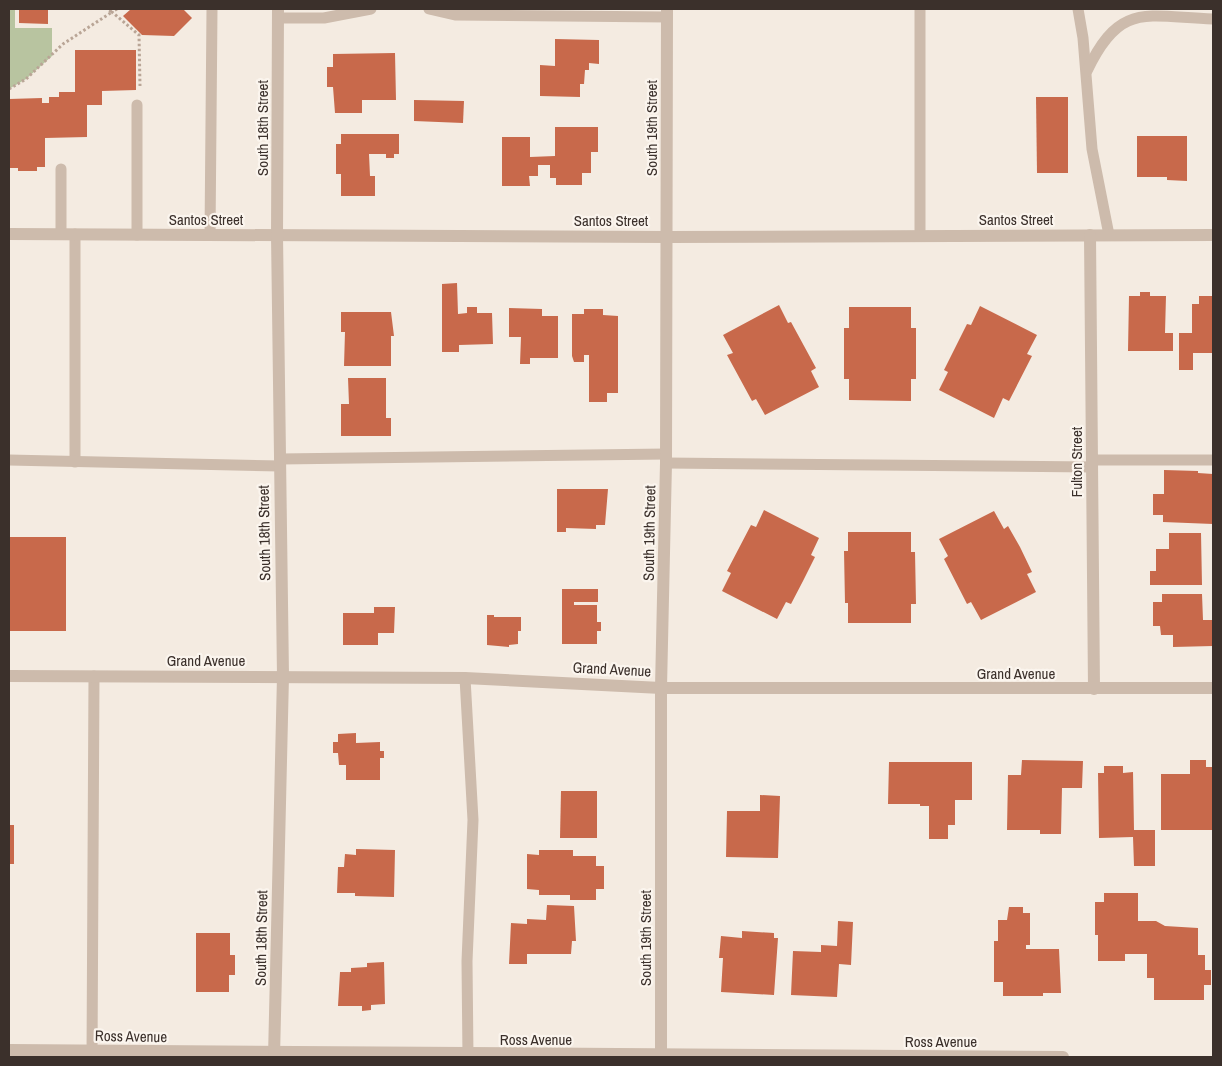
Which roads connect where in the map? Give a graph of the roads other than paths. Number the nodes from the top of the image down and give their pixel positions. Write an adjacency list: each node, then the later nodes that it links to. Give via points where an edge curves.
1 (212, 9): 15 (lane)
2 (371, 9): 6 (lane, via 324,18)
3 (429, 9): 7 (lane, via 455,15)
4 (920, 9): 17 (lane)
5 (1078, 9): 9 (lane)
6 (278, 13): 16 (street, South 18th Street)
7 (667, 13): 21 (street, South 19th Street)
8 (1213, 19): 9 (lane, via 1142,16 1128,20 1114,28 1099,46)
9 (1086, 73): 19 (lane, via 1092,148)
10 (137, 105): 14 (lane)
11 (62, 169): 13 (lane)
12 (9, 234): 13 (street, Santos Street)
13 (68, 234): 14 (street, Santos Street); 25 (lane)
14 (137, 235): 15 (street, Santos Street)
15 (210, 235): 16 (street, Santos Street)
16 (277, 235): 21 (street, Santos Street); 26 (street, South 18th Street)
17 (920, 235): 18 (street, Santos Street); 21 (street, Santos Street)
18 (1090, 235): 19 (street, Santos Street); 27 (street, Fulton Street)
19 (1109, 235): 20 (street, Santos Street)
20 (1213, 235)
21 (667, 237): 22 (street, South 19th Street)
22 (666, 458): 26 (lane); 27 (lane); 32 (street, South 19th Street)
23 (9, 460): 25 (lane)
24 (1213, 460): 27 (lane)
25 (74, 462): 26 (lane)
26 (280, 462): 30 (street, South 18th Street)
27 (1092, 463): 34 (street, Fulton Street)
28 (9, 676): 29 (street, Grand Avenue)
29 (94, 676): 30 (street, Grand Avenue); 36 (lane)
30 (282, 676): 31 (street, Grand Avenue); 37 (street, South 18th Street)
31 (465, 678): 32 (street, Grand Avenue); 38 (lane, via 473,820 467,961)
32 (662, 688): 34 (street, Grand Avenue); 39 (street, South 19th Street)
33 (1213, 688): 34 (street, Grand Avenue)
34 (1094, 689)
35 (9, 1050): 36 (street, Ross Avenue)
36 (92, 1054): 37 (street, Ross Avenue)
37 (274, 1056): 38 (street, Ross Avenue)
38 (468, 1056): 39 (street, Ross Avenue)
39 (661, 1056): 40 (street, Ross Avenue)
40 (1063, 1057)

